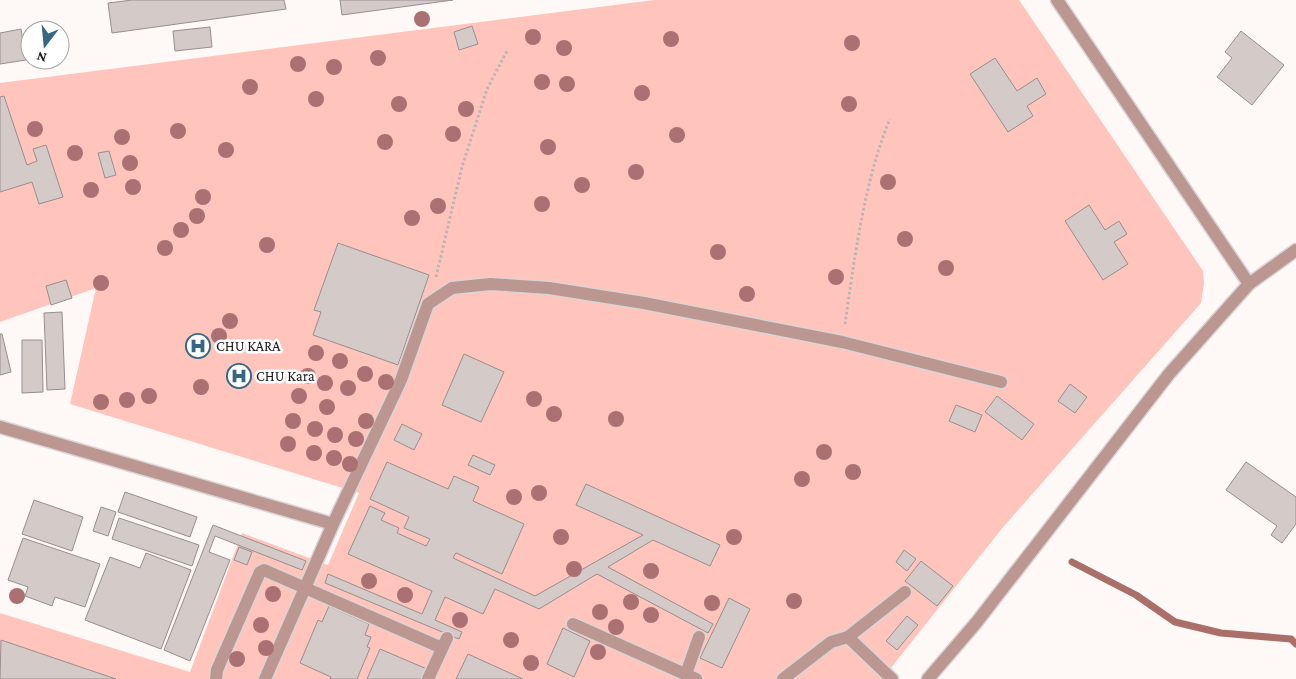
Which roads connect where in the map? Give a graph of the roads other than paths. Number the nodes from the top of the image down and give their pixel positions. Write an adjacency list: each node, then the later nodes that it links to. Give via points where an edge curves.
1 (1057, 0): 3 (street)
2 (1296, 250): 3 (street)
3 (1249, 284): 18 (street, via 1169,374 976,623)
4 (1001, 382): 6 (street, via 842,342 644,303 550,288 490,284 452,288 428,304 402,380)
5 (0, 427): 6 (street)
6 (333, 524): 7 (street)
7 (305, 586): 13 (street, via 267,570 260,572); 14 (street); 15 (street, via 445,643)
8 (906, 592): 11 (street)
9 (573, 624): 12 (street)
10 (699, 637): 12 (street)
11 (848, 637): 16 (street, via 831,642); 17 (street)
12 (691, 677)
13 (216, 679)
14 (265, 679)
15 (428, 679)
16 (783, 679)
17 (892, 679)
18 (928, 679)

